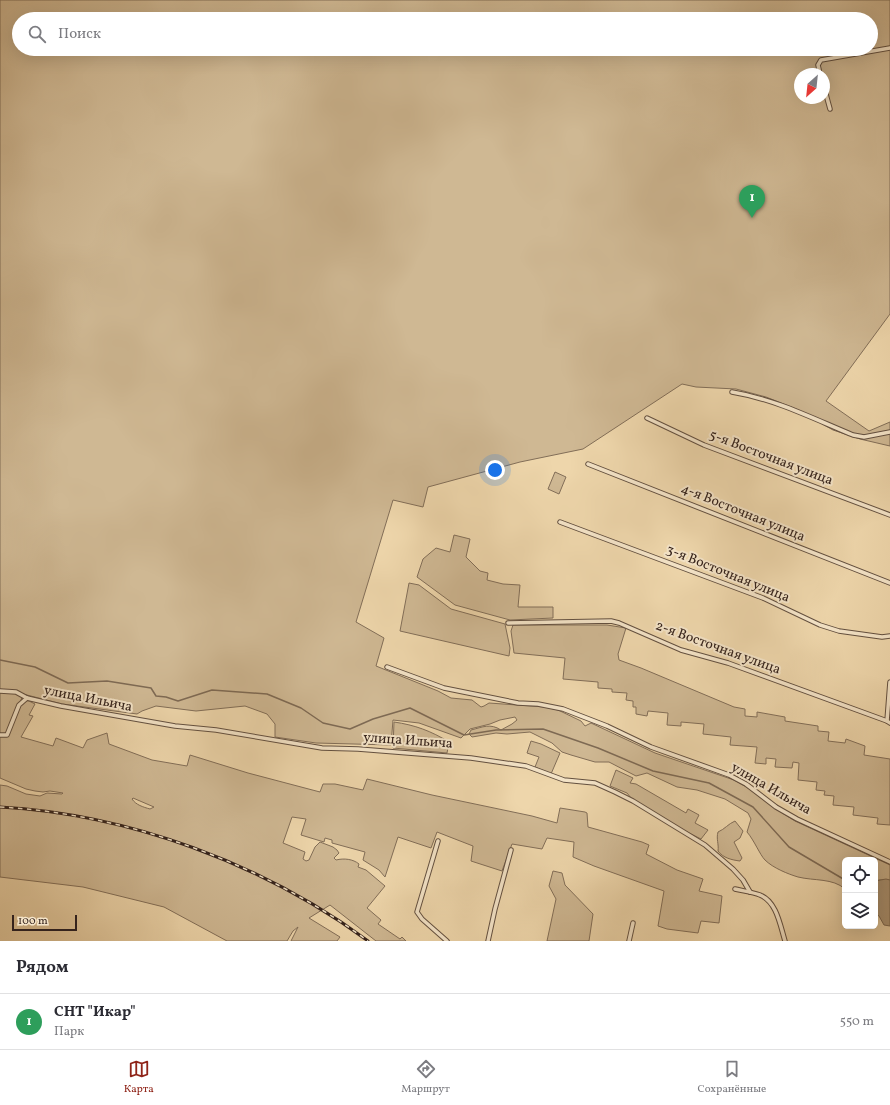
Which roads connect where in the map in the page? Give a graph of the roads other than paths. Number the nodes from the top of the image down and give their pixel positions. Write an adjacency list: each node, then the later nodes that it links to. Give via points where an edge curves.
1 (890, 48): 2 (street)
2 (878, 50)
3 (845, 56): 4 (street, via 822,60)
4 (819, 68)
5 (829, 104): 6 (street)
6 (830, 109)
7 (732, 392): 9 (street, via 786,407 853,435 864,437)
8 (647, 418): 11 (street, 5-я Восточная улица, via 704,445)
9 (890, 432)
10 (588, 464): 13 (street, 4-я Восточная улица)
11 (890, 515)
12 (560, 522): 15 (street, 3-я Восточная улица, via 763,598 839,631)
13 (890, 583)
14 (508, 623): 20 (street, 2-я Восточная улица, via 619,623 681,650 728,663)
15 (890, 636)
16 (387, 667): 24 (street, улица Ильича, via 444,688 563,709 607,726 651,747 729,775 797,819)
17 (890, 682): 20 (street)
18 (0, 691): 19 (street, улица Ильича, via 16,692)
19 (27, 698): 21 (street, via 19,705 7,735); 26 (street, улица Ильича, via 175,726 216,730 322,748 415,752 513,763 564,780 595,784 633,801 705,845 734,869)
20 (888, 722)
21 (0, 735)
22 (438, 842): 28 (street, via 417,912)
23 (511, 850): 29 (street)
24 (890, 862)
25 (735, 889): 26 (street)
26 (750, 892): 31 (street, via 767,899 775,909)
27 (633, 923): 30 (street)
28 (447, 941)
29 (488, 941)
30 (629, 941)
31 (785, 941)

